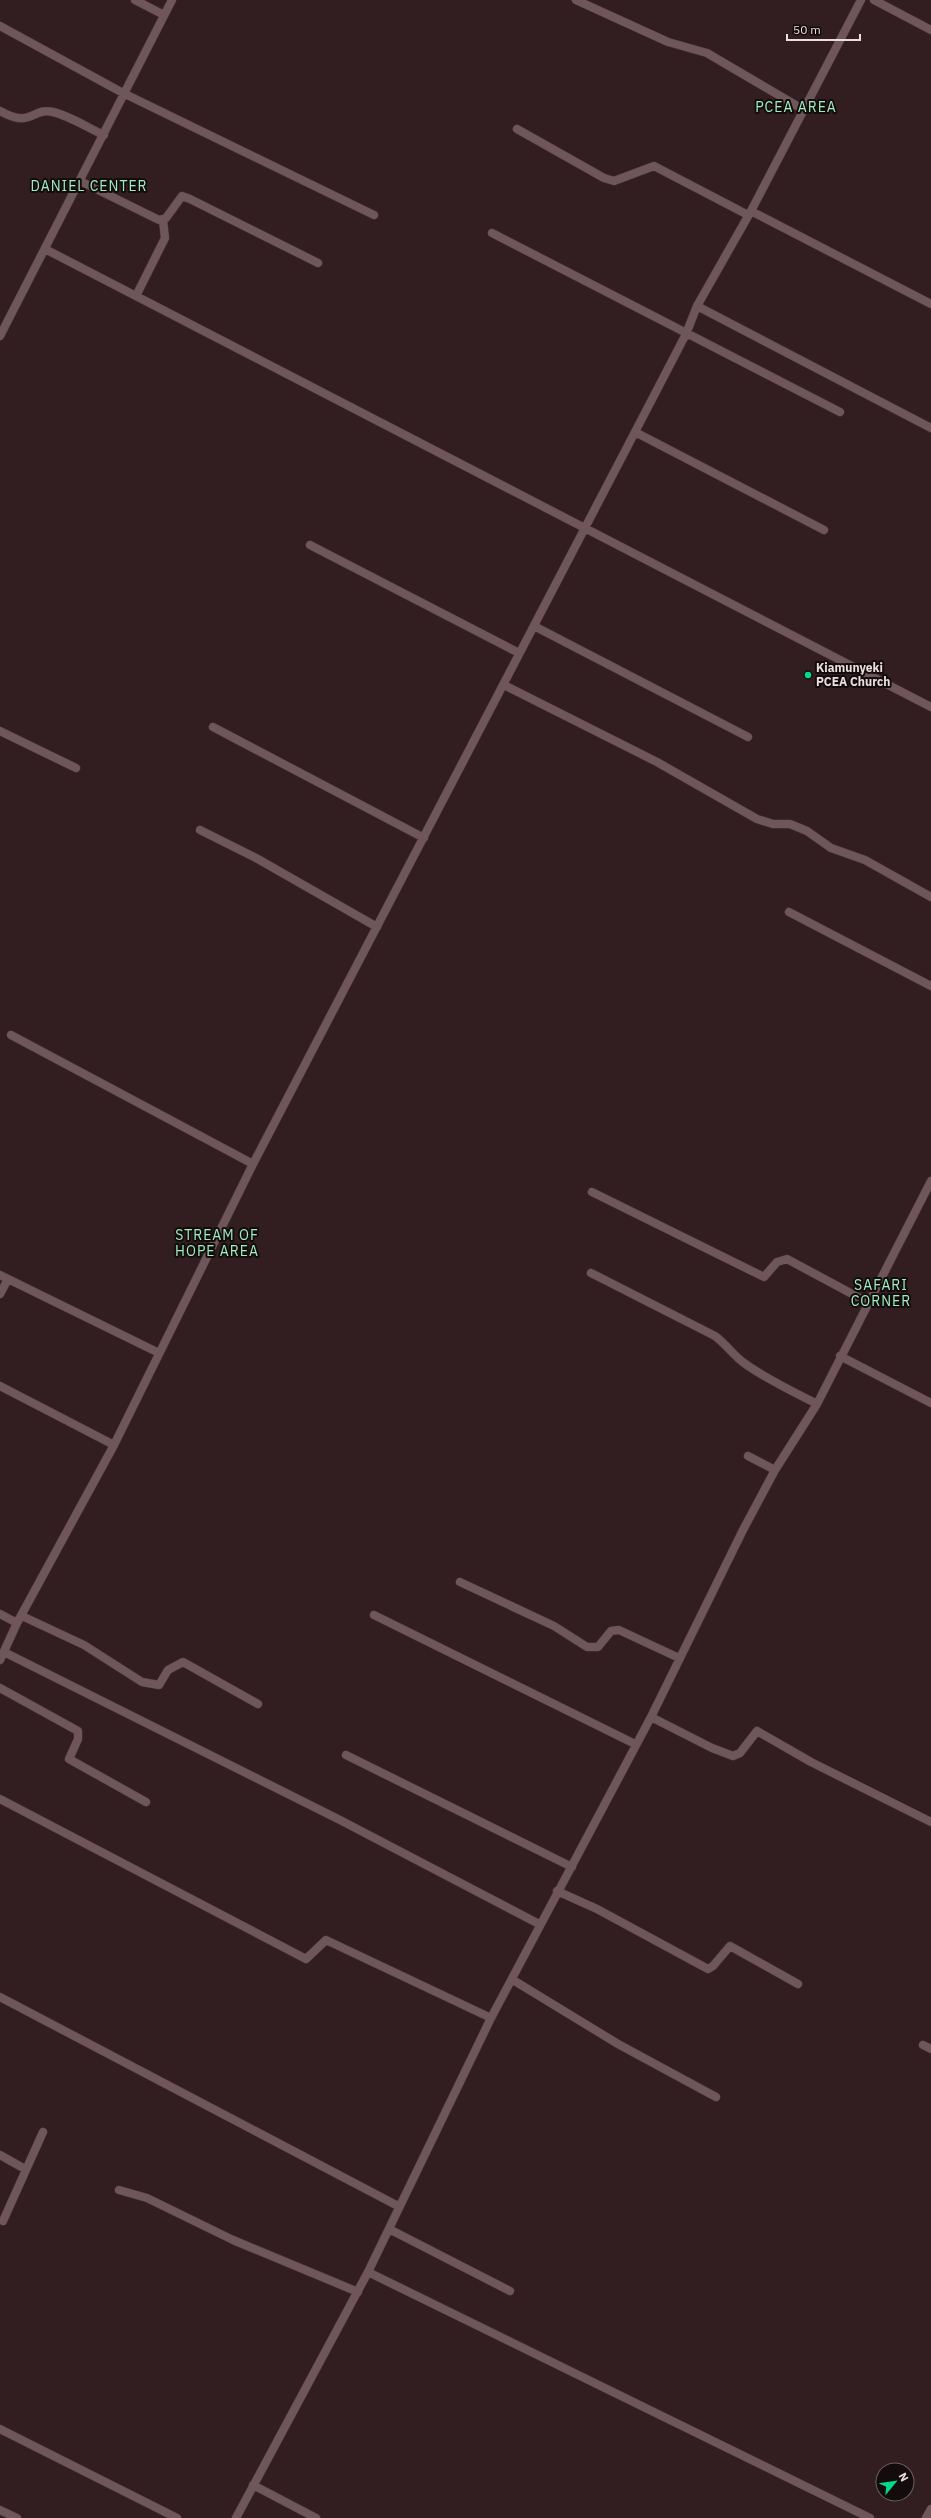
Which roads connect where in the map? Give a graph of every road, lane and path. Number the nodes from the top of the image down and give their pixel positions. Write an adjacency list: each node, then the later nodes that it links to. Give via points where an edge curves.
1 (135, 0): 6 (street)
2 (172, 0): 6 (street)
3 (576, 0): 10 (street, via 668,42 707,53)
4 (861, 0): 10 (street)
5 (874, 0): 8 (street)
6 (164, 15): 9 (street)
7 (0, 26): 9 (street)
8 (931, 30)
9 (123, 93): 13 (street); 16 (street)
10 (804, 110): 15 (street)
11 (0, 111): 13 (street, via 13,118 22,119 52,112)
12 (517, 129): 15 (street, via 604,178 614,181 654,166)
13 (104, 135): 14 (street)
14 (80, 181): 17 (street); 19 (street)
15 (750, 213): 22 (street); 23 (street)
16 (374, 215)
17 (163, 220): 20 (street, via 179,204 182,196); 21 (street, via 165,238)
18 (492, 233): 24 (street)
19 (45, 250): 21 (street); 25 (street)
20 (318, 263)
21 (136, 296): 29 (street)
22 (931, 304)
23 (697, 306): 24 (street); 27 (street)
24 (686, 334): 26 (street); 28 (street)
25 (0, 336)
26 (840, 412)
27 (931, 428)
28 (635, 432): 29 (street); 30 (street)
29 (586, 528): 32 (street); 35 (street)
30 (824, 530)
31 (310, 545): 33 (street)
32 (534, 626): 33 (street); 38 (street)
33 (519, 653): 34 (street)
34 (504, 685): 41 (street); 42 (street, via 657,762 757,819 773,824 790,824 807,831 831,848 865,860)
35 (931, 707)
36 (213, 727): 41 (street)
37 (0, 731): 39 (street)
38 (748, 737)
39 (76, 768)
40 (200, 830): 44 (street, via 256,858)
41 (424, 838): 44 (street)
42 (931, 897)
43 (789, 912): 45 (street)
44 (377, 927): 47 (street)
45 (931, 986)
46 (11, 1035): 47 (street)
47 (253, 1164): 54 (street)
48 (931, 1181): 53 (street)
49 (592, 1192): 53 (street, via 764,1277 777,1262 787,1259)
50 (591, 1273): 58 (street, via 715,1336 733,1355 762,1375)
51 (4, 1277): 52 (street); 54 (street)
52 (0, 1294)
53 (869, 1303): 55 (street)
54 (158, 1353): 59 (street)
55 (840, 1356): 57 (street); 58 (street)
56 (0, 1386): 59 (street)
57 (931, 1403)
58 (816, 1404): 61 (street)
59 (114, 1445): 65 (street)
60 (748, 1456): 61 (street)
61 (775, 1470): 68 (street)
62 (460, 1582): 68 (street, via 554,1626 587,1647 598,1647 612,1631 619,1630)
63 (0, 1614): 66 (street)
64 (374, 1615): 73 (street)
65 (22, 1616): 66 (street); 71 (street, via 84,1645 142,1682 159,1685 168,1670 183,1662)
66 (16, 1623): 67 (street)
67 (4, 1652): 69 (street); 80 (street)
68 (679, 1658): 72 (street)
69 (0, 1660)
70 (0, 1688): 76 (street, via 78,1731 78,1740 69,1759)
71 (258, 1704)
72 (651, 1716): 73 (street); 77 (street, via 712,1748 733,1756 740,1753 757,1731)
73 (635, 1744): 78 (street)
74 (346, 1755): 78 (street)
75 (0, 1799): 84 (street, via 306,1959 326,1940)
76 (146, 1802)
77 (931, 1822)
78 (572, 1867): 79 (street)
79 (557, 1891): 80 (street); 82 (street, via 597,1909 708,1968 713,1966 730,1946)
80 (539, 1924): 81 (street)
81 (513, 1980): 84 (street); 87 (street, via 618,2044)
82 (798, 1984)
83 (0, 1997): 92 (street)
84 (491, 2018): 92 (street)
85 (923, 2045): 86 (street)
86 (931, 2049)
87 (716, 2097)
88 (43, 2132): 90 (street)
89 (0, 2155): 90 (street)
90 (25, 2168): 93 (street)
91 (119, 2190): 97 (street, via 147,2198 226,2236)
92 (398, 2206): 94 (street)
93 (3, 2221)
94 (389, 2229): 95 (street); 96 (street)
95 (368, 2272): 97 (street); 106 (street)
96 (510, 2291)
97 (358, 2292): 99 (street)
98 (0, 2429): 103 (street)
99 (253, 2485): 104 (street); 105 (street)
100 (931, 2509): 107 (street)
101 (0, 2510): 102 (street)
102 (17, 2518)
103 (177, 2518)
104 (236, 2518)
105 (316, 2518)
106 (870, 2518)
107 (926, 2518)

